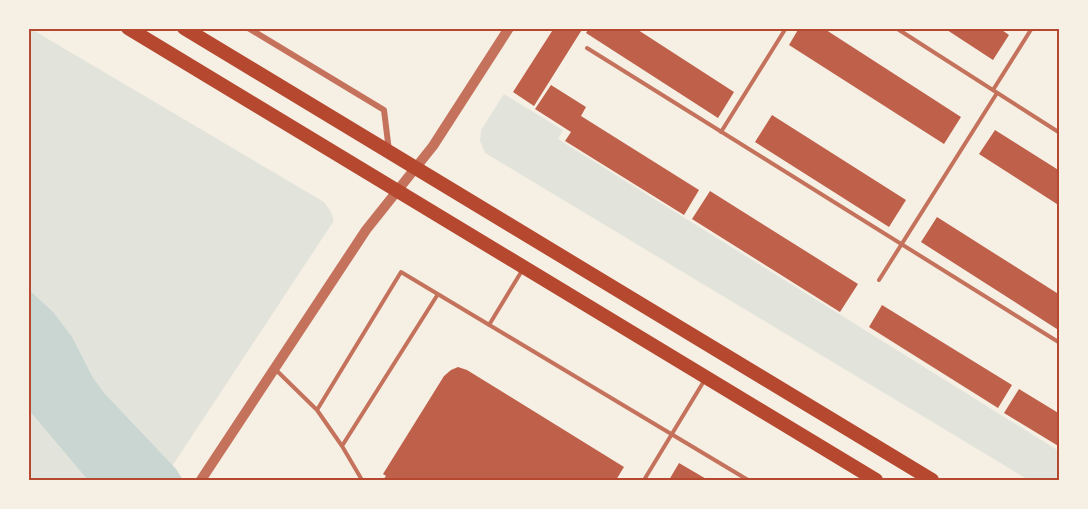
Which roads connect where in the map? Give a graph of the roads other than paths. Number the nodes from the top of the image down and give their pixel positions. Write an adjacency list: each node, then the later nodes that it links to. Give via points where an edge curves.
1 (128, 28): 14 (main road)
2 (184, 28): 12 (main road)
3 (248, 28): 12 (street, via 384,110)
4 (509, 28): 13 (street)
5 (786, 28): 10 (lane)
6 (896, 28): 9 (lane)
7 (1032, 28): 9 (lane)
8 (587, 48): 10 (lane)
9 (995, 92): 11 (lane); 15 (lane)
10 (720, 132): 15 (lane)
11 (1059, 133)
12 (388, 152): 13 (main road)
13 (415, 168): 14 (street); 31 (main road)
14 (397, 191): 16 (main road); 21 (street, via 366,230)
15 (901, 244): 17 (lane); 20 (lane)
16 (524, 268): 19 (lane); 22 (main road)
17 (879, 280)
18 (438, 294): 19 (lane); 23 (lane, via 401,272); 25 (lane)
19 (489, 325): 24 (lane)
20 (1059, 344)
21 (274, 369): 23 (lane); 26 (street)
22 (706, 378): 24 (lane); 30 (main road)
23 (317, 410): 25 (lane)
24 (672, 435): 28 (lane); 29 (lane)
25 (342, 446): 27 (lane)
26 (201, 480)
27 (362, 480)
28 (644, 480)
29 (748, 480)
30 (876, 480)
31 (932, 480)

